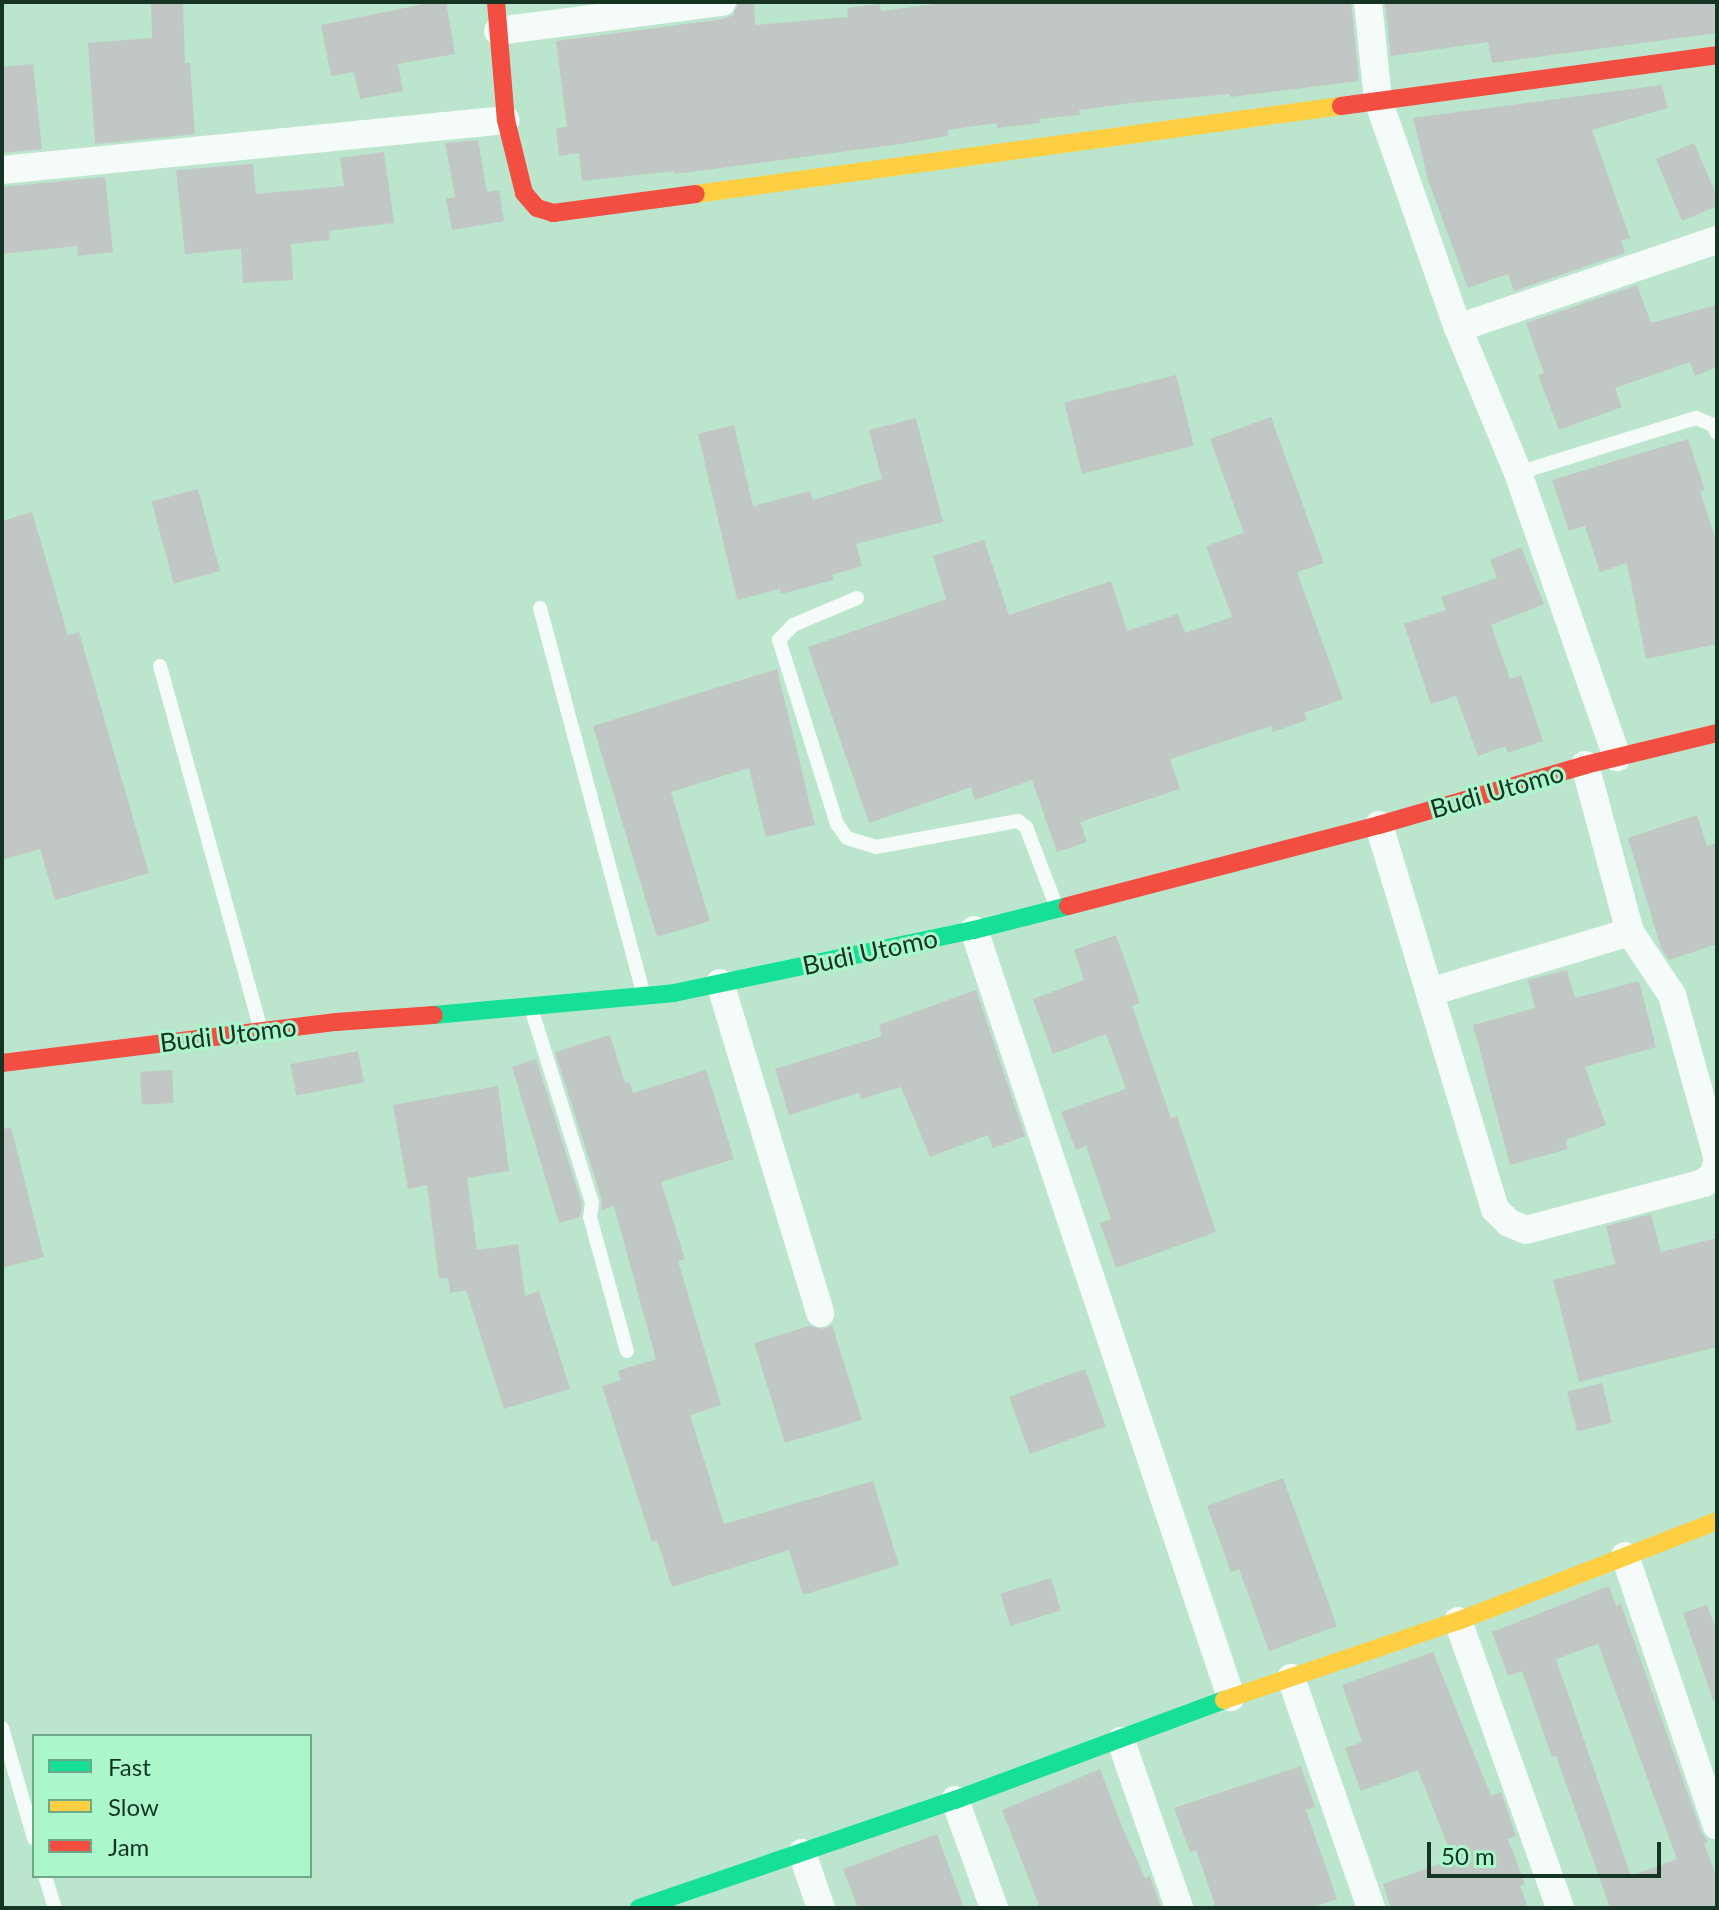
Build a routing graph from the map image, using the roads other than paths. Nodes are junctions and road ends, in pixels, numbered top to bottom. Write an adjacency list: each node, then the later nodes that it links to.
1 (496, 2): 4 (street)
2 (722, 2): 4 (street)
3 (1368, 2): 6 (street)
4 (498, 31): 7 (street)
5 (1717, 55): 6 (street)
6 (1378, 100): 7 (street); 10 (street)
7 (506, 120): 8 (street)
8 (2, 170)
9 (1717, 240): 10 (street)
10 (1458, 328): 12 (street)
11 (1717, 433): 12 (lane)
12 (1518, 473): 17 (street)
13 (857, 598): 20 (lane)
14 (540, 608): 25 (lane)
15 (160, 666): 27 (lane)
16 (1717, 733): 17 (street, Budi Utomo)
17 (1617, 757): 18 (street, Budi Utomo)
18 (1585, 765): 19 (street, Budi Utomo); 22 (street)
19 (1379, 825): 20 (street, Budi Utomo); 24 (street)
20 (1058, 909): 21 (street, Budi Utomo)
21 (974, 930): 23 (street, Budi Utomo); 37 (street)
22 (1630, 932): 24 (street); 29 (street)
23 (720, 983): 25 (street, Budi Utomo); 31 (street)
24 (1430, 992): 30 (street)
25 (644, 996): 26 (street, Budi Utomo)
26 (531, 1008): 27 (street, Budi Utomo); 32 (lane)
27 (261, 1031): 28 (street, Budi Utomo)
28 (2, 1063)
29 (1717, 1156)
30 (1717, 1163)
31 (820, 1313)
32 (627, 1351)
33 (1717, 1521): 34 (street)
34 (1625, 1556): 35 (street); 41 (street)
35 (1458, 1621): 36 (street); 51 (street)
36 (1291, 1678): 37 (street); 50 (street)
37 (1231, 1697): 39 (street)
38 (2, 1728): 42 (lane)
39 (1121, 1741): 40 (street); 49 (street)
40 (955, 1800): 43 (street); 48 (street)
41 (1717, 1826)
42 (32, 1831)
43 (802, 1853): 45 (street); 47 (street)
44 (46, 1878): 46 (lane)
45 (644, 1907)
46 (55, 1908)
47 (821, 1908)
48 (994, 1908)
49 (1179, 1908)
50 (1371, 1908)
51 (1560, 1908)

